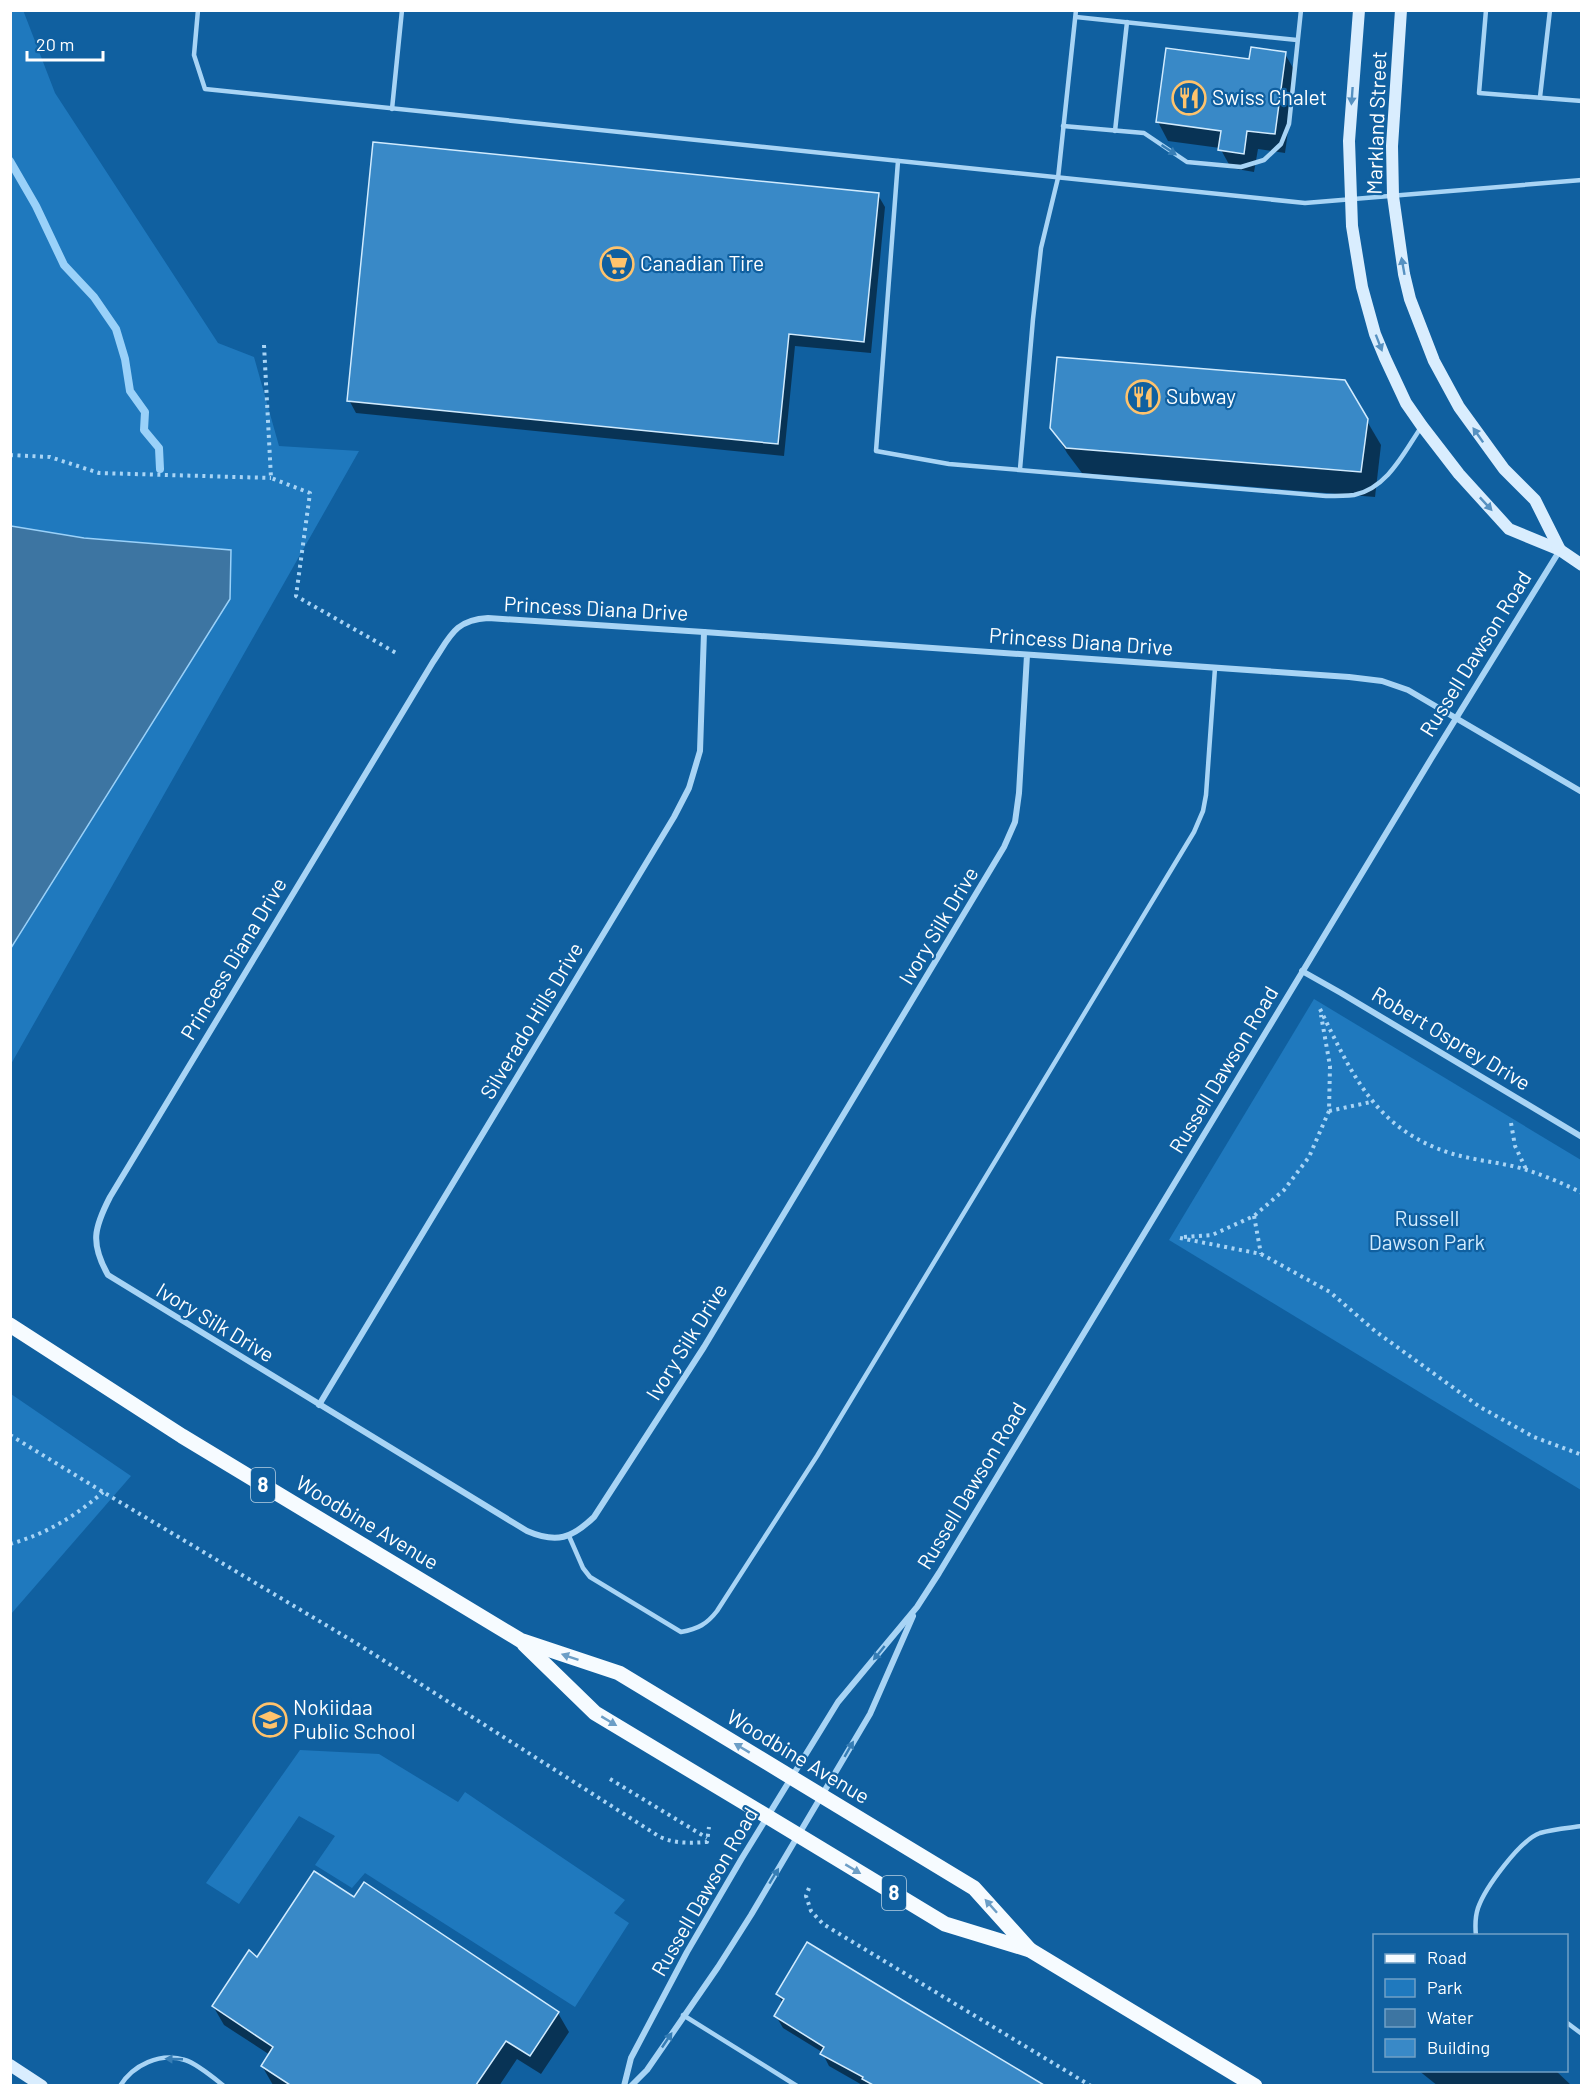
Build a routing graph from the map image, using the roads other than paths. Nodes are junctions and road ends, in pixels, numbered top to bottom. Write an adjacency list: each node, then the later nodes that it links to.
1 (198, 10): 14 (lane)
2 (402, 10): 14 (lane)
3 (1076, 10): 9 (lane)
4 (1301, 10): 11 (lane)
5 (1359, 10): 21 (street, Markland Street, one-way to 21)
6 (1401, 10): 20 (street, Markland Street)
7 (1486, 10): 12 (lane)
8 (1550, 10): 12 (lane)
9 (1076, 17): 10 (lane); 15 (lane)
10 (1127, 22): 11 (lane); 16 (lane)
11 (1297, 40): 16 (lane, one-way to 11)
12 (1540, 97): 13 (lane)
13 (1581, 101)
14 (392, 109): 17 (lane)
15 (1063, 126): 16 (lane); 18 (lane)
16 (1115, 130)
17 (898, 161): 18 (lane); 23 (lane)
18 (1058, 178): 21 (lane); 23 (lane)
19 (1581, 180): 20 (lane)
20 (1393, 196): 21 (lane); 24 (street, Markland Street, one-way to 20)
21 (1350, 198): 22 (street, Markland Street, one-way to 22)
22 (1422, 426): 23 (lane); 24 (street, Markland Street, one-way to 24)
23 (1020, 469)
24 (1560, 550): 25 (street, Markland Street); 29 (street, Russell Dawson Road)
25 (1581, 565)
26 (704, 632): 27 (street, Princess Diana Drive); 33 (street, Princess Diana Drive); 35 (street, Silverado Hills Drive)
27 (1027, 655): 28 (street, Princess Diana Drive); 36 (street, Ivory Silk Drive)
28 (1215, 668): 29 (street, Princess Diana Drive); 36 (lane)
29 (1458, 718): 30 (street, Princess Diana Drive); 31 (street, Russell Dawson Road)
30 (1581, 792)
31 (1302, 971): 32 (street, Robert Osprey Drive); 37 (street, Russell Dawson Road)
32 (1581, 1137)
33 (99, 1259): 35 (street, Ivory Silk Drive)
34 (10, 1325): 38 (main road, Woodbine Avenue / 8)
35 (318, 1405): 36 (street, Ivory Silk Drive)
36 (569, 1536)
37 (917, 1607): 39 (street, Russell Dawson Road, one-way to 39); 40 (street, Russell Dawson Road, one-way to 37)
38 (520, 1640): 39 (main road, Woodbine Avenue / 8, one-way to 38); 41 (main road, Woodbine Avenue / 8, one-way to 41)
39 (792, 1778): 40 (main road, Woodbine Avenue / 8); 41 (street, Russell Dawson Road)
40 (822, 1796): 43 (street, Russell Dawson Road); 45 (main road, Woodbine Avenue / 8, one-way to 40)
41 (768, 1817): 43 (main road, Woodbine Avenue / 8); 53 (street, Russell Dawson Road)
42 (1581, 1826): 44 (lane)
43 (798, 1835): 45 (main road, Woodbine Avenue / 8, one-way to 45); 46 (street, Russell Dawson Road, one-way to 43)
44 (1476, 1934)
45 (1030, 1950): 56 (main road, Woodbine Avenue / 8)
46 (683, 2015): 54 (street, Russell Dawson Road, one-way to 46); 55 (lane)
47 (1568, 2024): 48 (lane)
48 (1581, 2034)
49 (10, 2065): 50 (street)
50 (42, 2085)
51 (120, 2085): 52 (lane, one-way to 51)
52 (224, 2085)
53 (624, 2085)
54 (631, 2085)
55 (796, 2085)
56 (1255, 2085)

